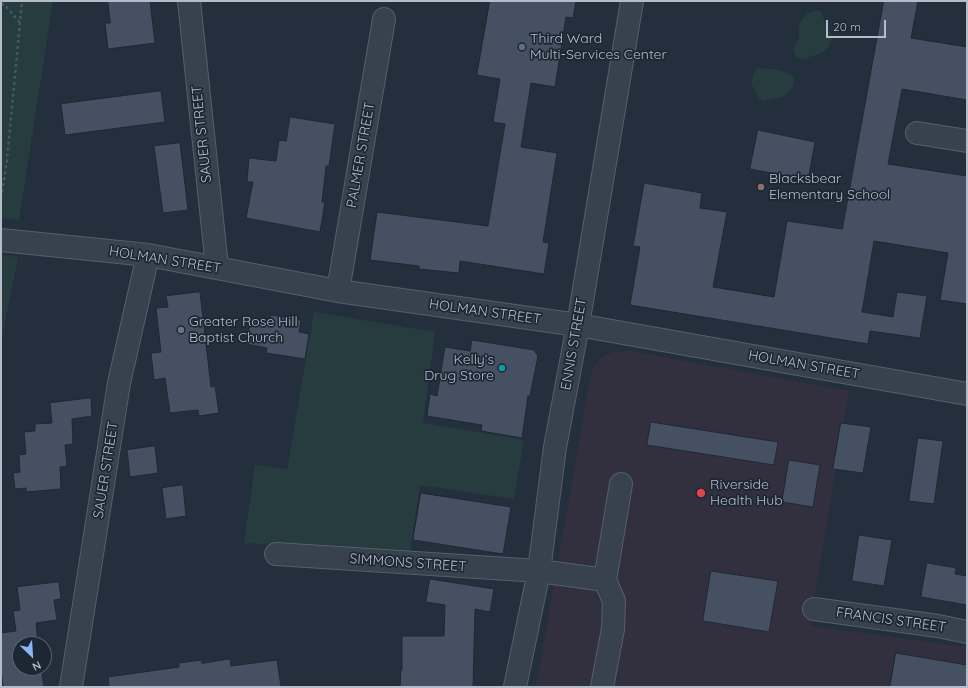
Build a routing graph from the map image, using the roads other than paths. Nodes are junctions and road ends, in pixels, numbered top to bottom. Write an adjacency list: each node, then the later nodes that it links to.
1 (189, 1): 8 (street, SAUER STREET)
2 (632, 1): 10 (street, ENNIS STREET)
3 (384, 19): 9 (street, PALMER STREET)
4 (917, 133): 5 (street)
5 (967, 141)
6 (1, 240): 7 (street, HOLMAN STREET)
7 (148, 255): 8 (street, HOLMAN STREET); 18 (street, SAUER STREET)
8 (217, 267): 9 (street, HOLMAN STREET)
9 (338, 291): 10 (street, HOLMAN STREET)
10 (578, 325): 11 (street, HOLMAN STREET); 14 (street, ENNIS STREET)
11 (967, 394)
12 (621, 484): 15 (street)
13 (276, 554): 14 (street, SIMMONS STREET)
14 (539, 571): 15 (street, SIMMONS STREET); 19 (street, ENNIS STREET)
15 (605, 580): 20 (street)
16 (814, 609): 17 (street, FRANCIS STREET)
17 (967, 632)
18 (71, 687)
19 (515, 687)
20 (602, 687)

